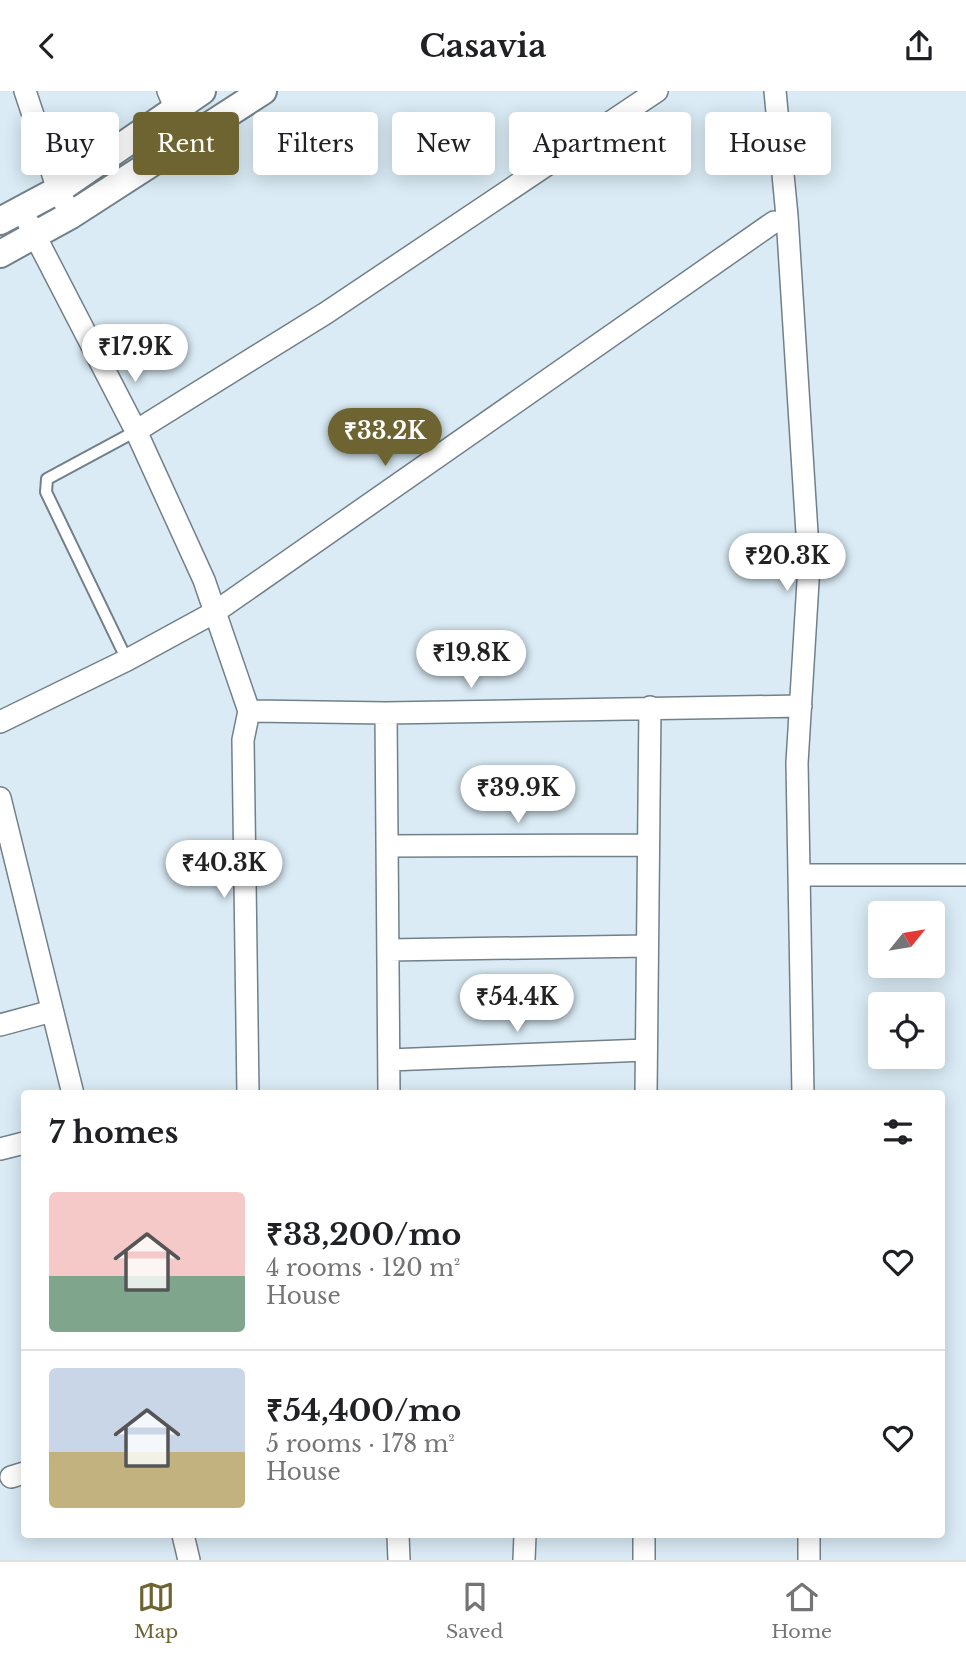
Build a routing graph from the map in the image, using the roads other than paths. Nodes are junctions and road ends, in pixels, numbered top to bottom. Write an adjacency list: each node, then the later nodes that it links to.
1 (25, 91): 9 (street)
2 (202, 91): 6 (street)
3 (264, 91): 7 (street)
4 (657, 91): 15 (street)
5 (775, 91): 18 (street)
6 (171, 100): 9 (street)
7 (231, 112)
8 (133, 175): 10 (street)
9 (58, 190): 10 (street); 11 (street)
10 (71, 215): 13 (street)
11 (11, 216): 13 (street)
12 (774, 222): 16 (street)
13 (36, 237): 14 (street); 15 (street)
14 (0, 254)
15 (136, 431): 16 (street); 17 (lane)
16 (215, 613): 17 (street); 20 (street)
17 (127, 660): 22 (street)
18 (801, 706): 19 (street); 26 (street)
19 (650, 707): 21 (street); 24 (street)
20 (249, 711): 21 (street); 35 (street)
21 (386, 713): 25 (street)
22 (0, 722)
23 (0, 798): 30 (street)
24 (648, 845): 25 (street); 28 (street)
25 (387, 846): 29 (street)
26 (800, 875): 27 (street); 38 (street)
27 (966, 876)
28 (647, 946): 29 (street); 32 (street)
29 (388, 950): 33 (street)
30 (52, 1011): 31 (street); 34 (street)
31 (0, 1024)
32 (646, 1051): 33 (street); 37 (street)
33 (389, 1060): 36 (street)
34 (72, 1090)
35 (247, 1090)
36 (389, 1090)
37 (646, 1090)
38 (803, 1090)
39 (21, 1144): 40 (street)
40 (0, 1149)
41 (184, 1538): 46 (street)
42 (398, 1538): 47 (street)
43 (524, 1538): 48 (street)
44 (644, 1538): 49 (street)
45 (809, 1538): 50 (street)
46 (189, 1560)
47 (399, 1560)
48 (524, 1560)
49 (644, 1560)
50 (809, 1560)

